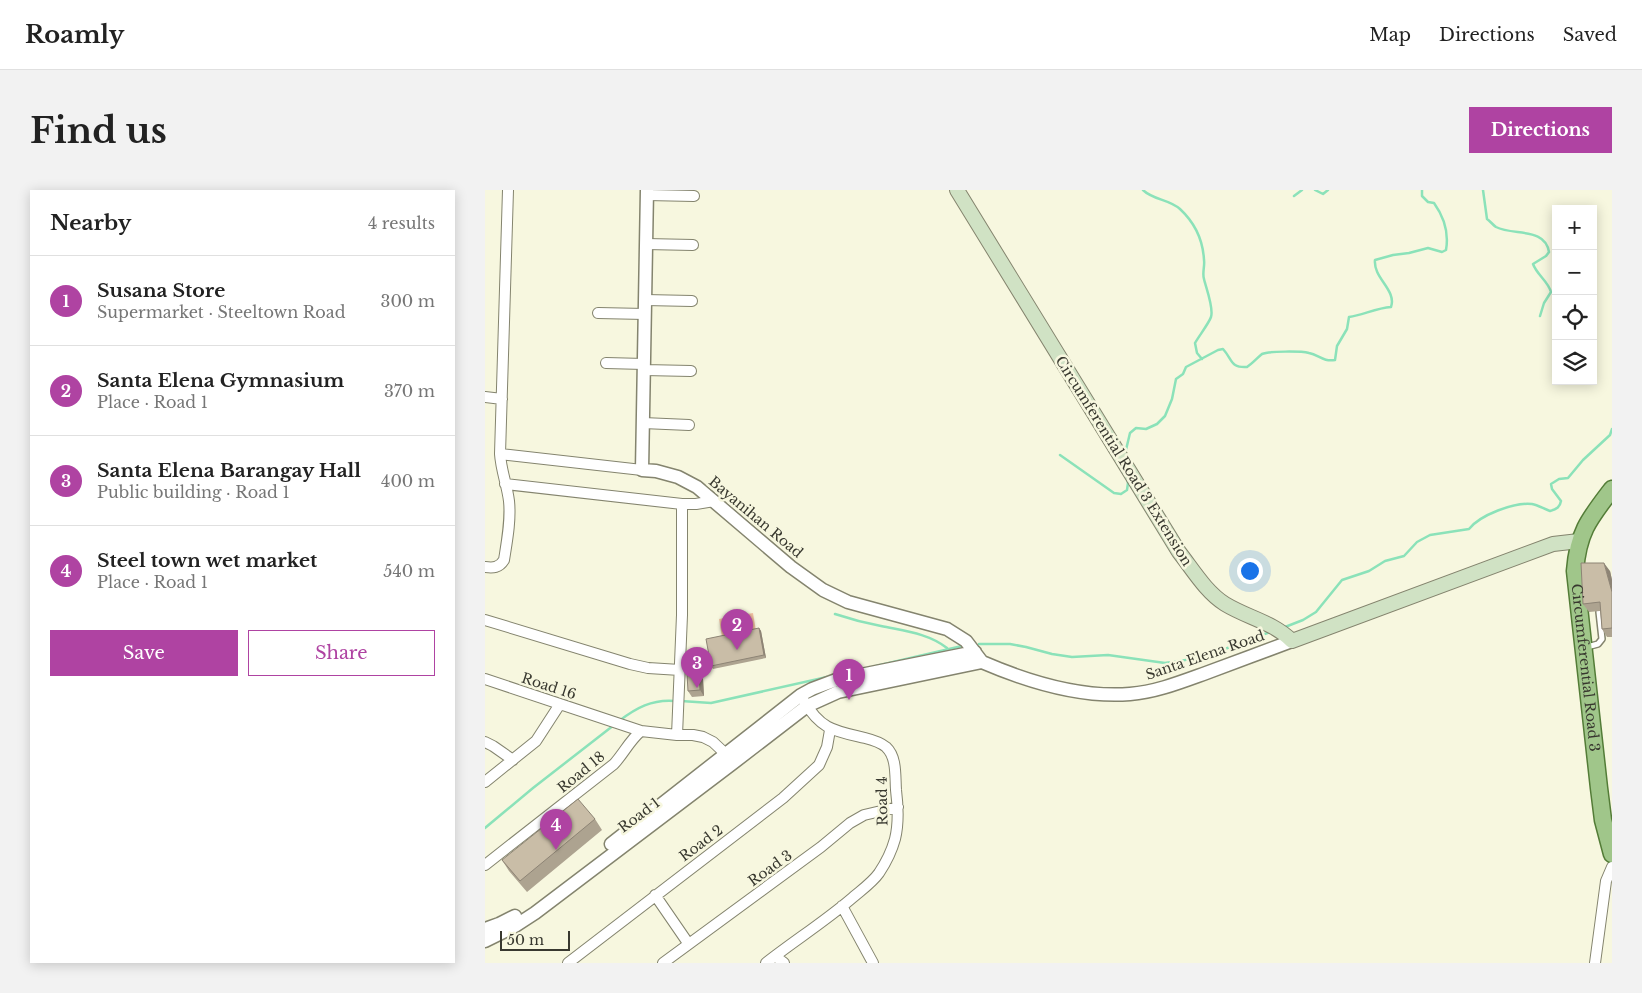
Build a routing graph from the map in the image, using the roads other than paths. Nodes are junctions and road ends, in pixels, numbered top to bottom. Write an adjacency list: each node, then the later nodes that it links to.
1 (508, 190): 15 (street)
2 (957, 190): 28 (main road, Circumferential Road 3 Extension)
3 (647, 193): 4 (street); 5 (street)
4 (694, 196)
5 (646, 244): 6 (street); 7 (street)
6 (693, 245)
7 (645, 300): 8 (street); 10 (street)
8 (692, 301)
9 (598, 313): 10 (street)
10 (645, 314): 12 (street)
11 (606, 363): 12 (street)
12 (644, 367): 13 (street); 16 (street)
13 (691, 371)
14 (485, 397): 15 (street)
15 (502, 400): 18 (street)
16 (643, 424): 17 (street); 19 (street)
17 (689, 424)
18 (500, 454): 19 (street, Bayanihan Road); 20 (street)
19 (642, 470): 22 (street, Bayanihan Road)
20 (505, 484): 23 (street); 25 (street)
21 (1612, 490): 24 (main road, Circumferential Road 3)
22 (714, 501): 23 (street); 30 (street, Bayanihan Road)
23 (682, 504): 31 (street)
24 (1579, 541): 28 (main road); 29 (main road, Circumferential Road 3)
25 (485, 567)
26 (1599, 612): 29 (lane)
27 (485, 620): 31 (street)
28 (1292, 641): 30 (street, Santa Elena Road)
29 (1584, 648): 43 (main road, Circumferential Road 3)
30 (979, 657): 33 (street, Road 1)
31 (680, 670): 37 (street)
32 (485, 679): 34 (street, Road 16)
33 (804, 700): 35 (street, Road 4); 39 (street, Road 1)
34 (559, 704): 36 (street, Road 16); 40 (street)
35 (831, 730): 42 (street, Road 4); 48 (street, Road 2)
36 (641, 731): 37 (street, Road 16); 44 (street, Road 18)
37 (677, 735): 39 (street, Road 16)
38 (485, 742): 40 (street)
39 (730, 759): 46 (street, Road 1)
40 (513, 760): 41 (street)
41 (485, 782)
42 (898, 807): 50 (street, Road 4); 53 (street, Road 3)
43 (1612, 854)
44 (485, 865)
45 (1612, 867): 47 (street)
46 (565, 884): 51 (street, Road 1); 52 (street, Road 1)
47 (1605, 891): 49 (street); 60 (street)
48 (655, 895): 53 (street); 55 (street, Road 2)
49 (1612, 899)
50 (842, 906): 54 (street, Road 4); 59 (street)
51 (485, 929)
52 (485, 941)
53 (688, 943): 56 (street, Road 3)
54 (775, 956): 57 (street, Road 4); 58 (street)
55 (567, 963)
56 (663, 963)
57 (766, 963)
58 (784, 963)
59 (873, 963)
60 (1595, 963)

